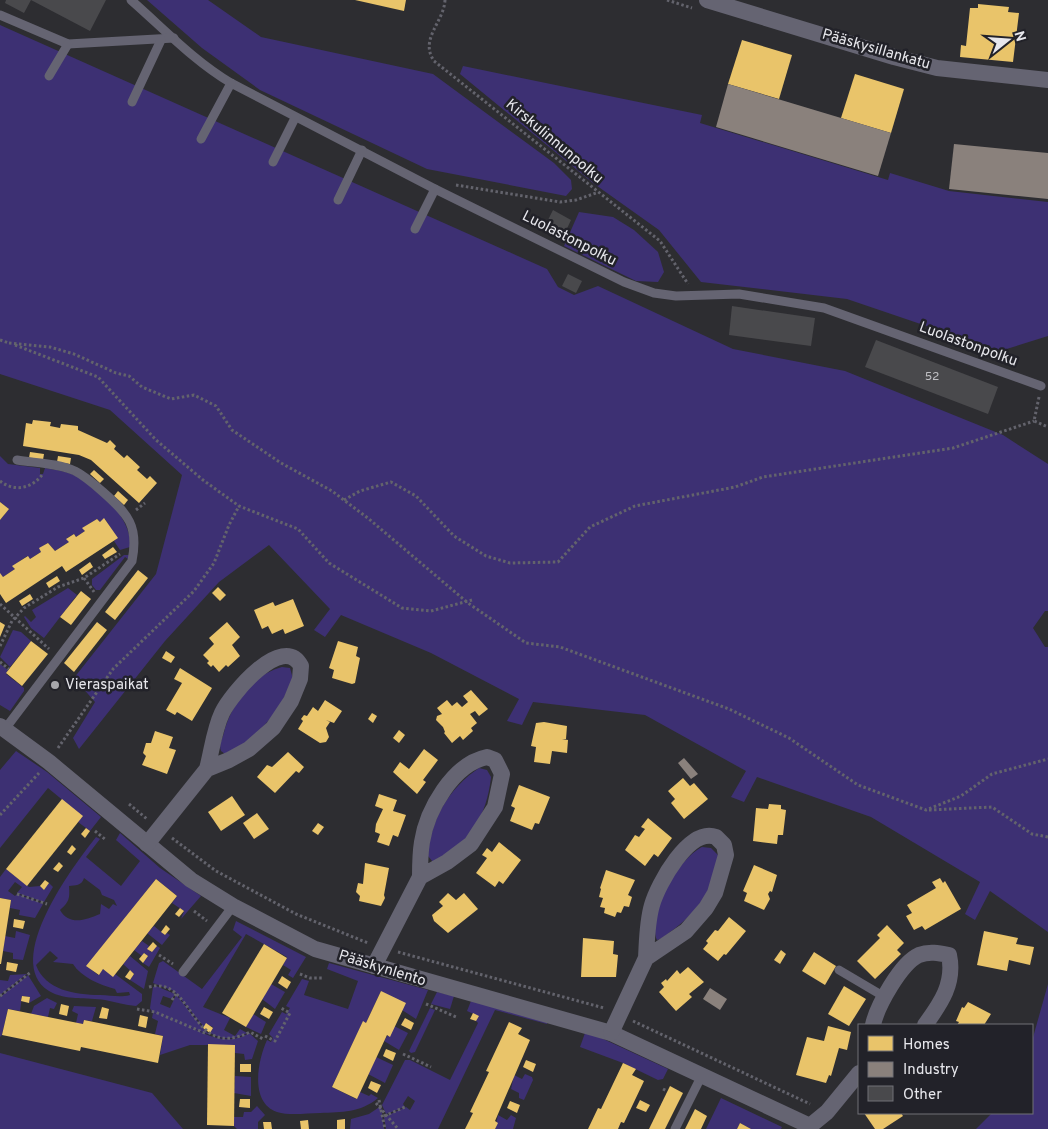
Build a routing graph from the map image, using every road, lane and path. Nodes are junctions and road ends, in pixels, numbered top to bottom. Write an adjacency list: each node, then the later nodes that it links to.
1 (132, 0): 5 (lane, Luolastonpolku)
2 (445, 0): 17 (path, Kirskulinnunpolku)
3 (707, 0): 9 (street, Pääskysillankatu)
4 (0, 16): 7 (lane)
5 (174, 38): 6 (lane); 10 (lane, Luolastonpolku)
6 (161, 40): 7 (lane); 11 (lane)
7 (68, 44): 8 (lane)
8 (50, 76)
9 (1048, 80)
10 (231, 83): 12 (lane, Luolastonpolku); 13 (lane)
11 (132, 102)
12 (295, 118): 14 (lane, Luolastonpolku); 15 (lane)
13 (201, 139)
14 (362, 150): 16 (lane, Luolastonpolku); 18 (lane)
15 (273, 162)
16 (435, 189): 17 (path); 19 (lane); 20 (lane, Luolastonpolku)
17 (597, 193): 20 (path, Kirskulinnunpolku)
18 (338, 200)
19 (415, 229)
20 (695, 295): 23 (lane, Luolastonpolku)
21 (0, 340): 22 (path)
22 (9, 343): 29 (path); 30 (path)
23 (1041, 386): 24 (path)
24 (1034, 421): 25 (path); 29 (path)
25 (1048, 427)
26 (17, 460): 31 (lane)
27 (42, 474): 28 (path)
28 (0, 481)
29 (344, 500): 33 (path)
30 (239, 506): 33 (path); 41 (path)
31 (134, 552): 35 (path); 37 (lane)
32 (472, 600): 33 (path)
33 (468, 603): 46 (path)
34 (0, 604): 35 (path)
35 (15, 618): 36 (path); 37 (path)
36 (0, 646)
37 (59, 658): 40 (lane)
38 (0, 662): 39 (path)
39 (9, 669)
40 (2, 728): 41 (street, Pääskynlento)
41 (53, 755): 42 (path); 47 (path); 52 (street, Pääskynlento)
42 (65, 755)
43 (1048, 759): 46 (path)
44 (207, 769): 44 (street); 48 (street)
45 (128, 803): 48 (path)
46 (926, 810): 50 (path)
47 (0, 814)
48 (159, 828): 52 (street); 57 (path)
49 (95, 832): 51 (path)
50 (1048, 837)
51 (106, 840)
52 (147, 844): 56 (street, Pääskynlento)
53 (420, 877): 53 (street); 57 (street)
54 (17, 894): 55 (path)
55 (47, 904)
56 (233, 906): 59 (street, Pääskynlento); 62 (lane)
57 (382, 948): 59 (street); 73 (path)
58 (646, 958): 58 (street); 73 (street)
59 (374, 966): 77 (street, Pääskynlento)
60 (838, 970): 68 (lane)
61 (31, 972): 67 (path)
62 (184, 972)
63 (300, 974): 64 (path)
64 (323, 978)
65 (149, 987): 66 (path)
66 (176, 994): 69 (path); 78 (path)
67 (0, 996)
68 (883, 996): 75 (street); 76 (street)
69 (172, 1000)
70 (426, 1004): 74 (path)
71 (281, 1008): 78 (path)
72 (137, 1009): 78 (path)
73 (620, 1015): 77 (street); 87 (path)
74 (456, 1017)
75 (873, 1024)
76 (926, 1024)
77 (611, 1033): 82 (street, Pääskynlento)
78 (212, 1035)
79 (403, 1054): 80 (path)
80 (431, 1067)
81 (858, 1074): 87 (street)
82 (702, 1075): 87 (street, Pääskynlento); 91 (lane)
83 (663, 1089): 84 (path)
84 (668, 1091)
85 (378, 1102): 88 (path)
86 (406, 1107): 88 (path)
87 (827, 1112)
88 (384, 1116): 89 (path); 90 (path)
89 (385, 1129)
90 (398, 1129)
91 (675, 1129)

